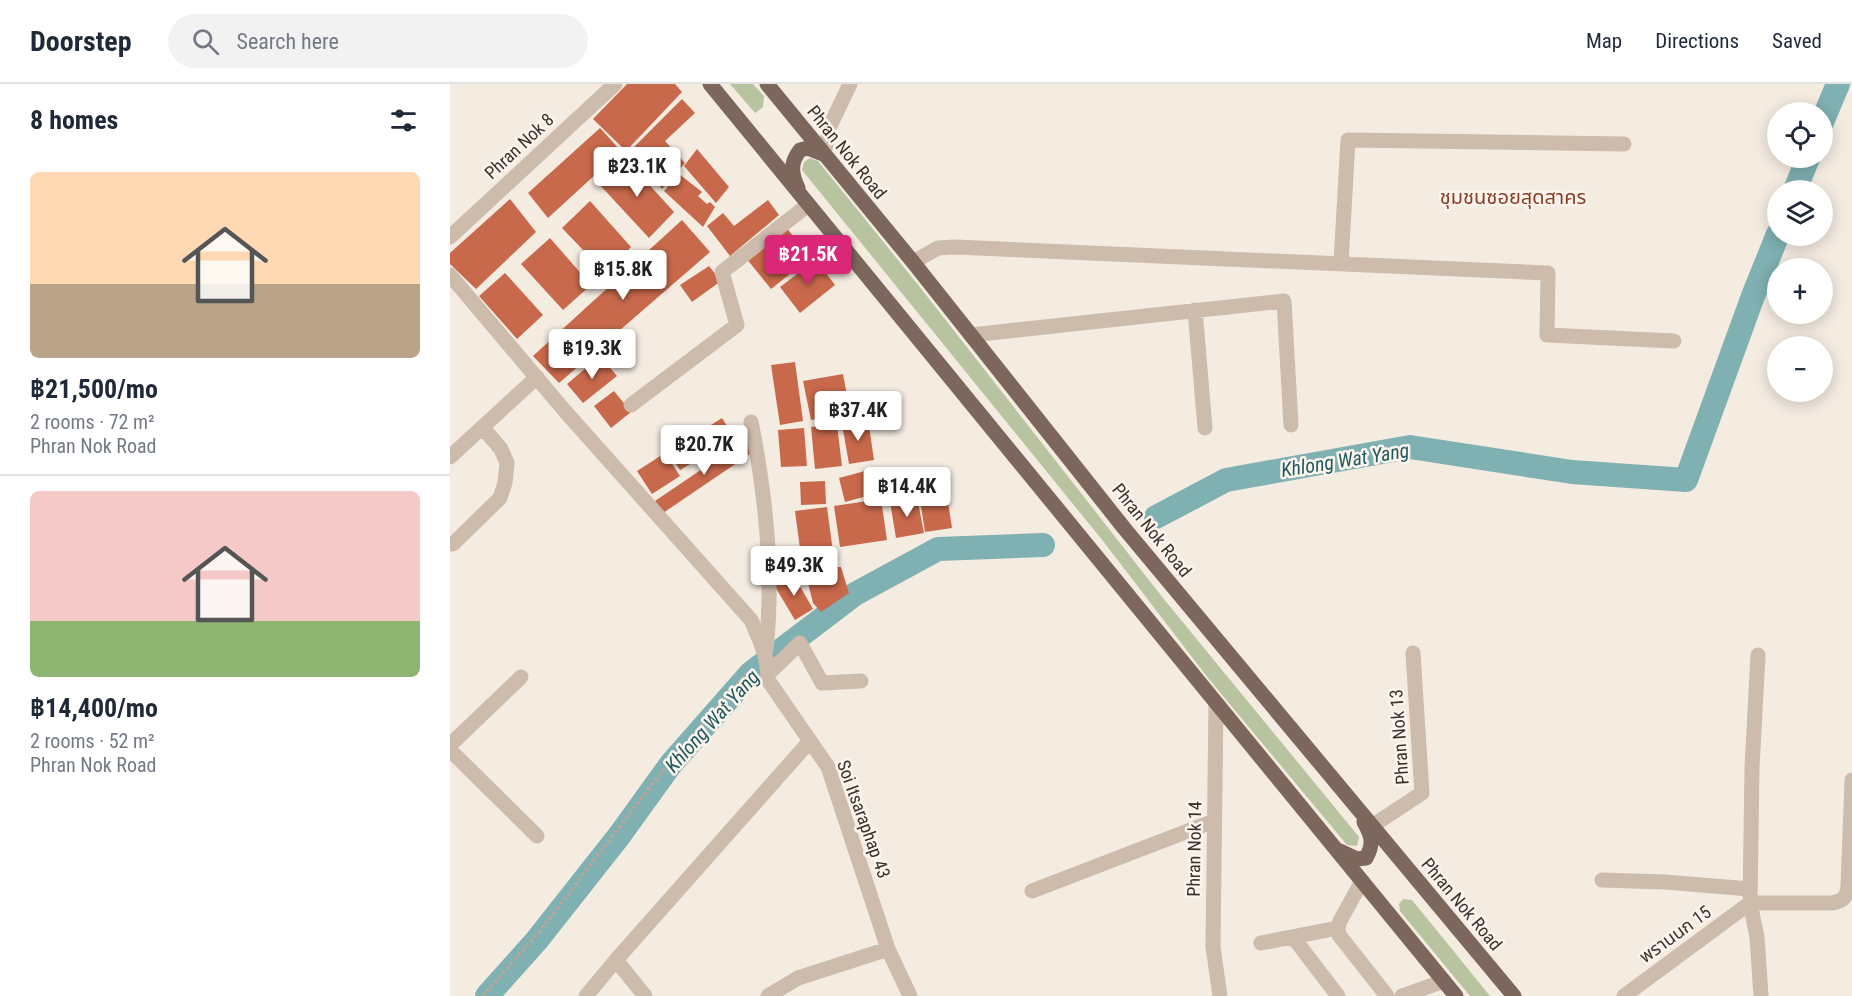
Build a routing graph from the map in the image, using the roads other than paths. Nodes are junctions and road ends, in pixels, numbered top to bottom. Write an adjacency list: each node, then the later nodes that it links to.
1 (615, 84): 8 (street, Phran Nok 8)
2 (710, 84): 7 (main road)
3 (767, 84): 6 (main road, Phran Nok Road)
4 (850, 84): 6 (street)
5 (1624, 144): 10 (street)
6 (824, 154): 7 (main road); 9 (main road, Phran Nok Road)
7 (805, 200): 16 (street); 28 (main road)
8 (450, 237)
9 (913, 262): 10 (street); 13 (main road, Phran Nok Road)
10 (1341, 263): 14 (street)
11 (450, 275): 15 (street, Soi Itsaraphap 43)
12 (1195, 310): 13 (street); 18 (street); 20 (street)
13 (971, 334): 33 (main road, Phran Nok Road)
14 (1674, 341)
15 (537, 377): 19 (street); 25 (street, Soi Itsaraphap 43)
16 (631, 405)
17 (751, 422): 25 (street)
18 (1291, 425)
19 (483, 428): 21 (street); 22 (street)
20 (1205, 428)
21 (450, 457)
22 (453, 544)
23 (1413, 653): 35 (street, Phran Nok 13)
24 (1758, 655): 41 (street)
25 (767, 665): 27 (street); 29 (street, Soi Itsaraphap 43)
26 (521, 677): 30 (street)
27 (861, 681)
28 (1216, 703): 34 (street, Phran Nok 14); 37 (main road)
29 (810, 741): 45 (street, Soi Itsaraphap 43); 46 (street)
30 (450, 745)
31 (450, 750): 36 (street)
32 (1852, 780): 41 (street)
33 (1356, 806): 35 (main road, Phran Nok Road); 37 (main road)
34 (1214, 821): 40 (street); 52 (street, Phran Nok 14)
35 (1372, 826): 57 (main road, Phran Nok Road)
36 (537, 836)
37 (1336, 849): 39 (main road)
38 (1602, 880): 41 (street)
39 (1362, 881): 42 (street); 47 (main road)
40 (1032, 891)
41 (1750, 896): 58 (street, พรานนก 15); 59 (street)
42 (1338, 928): 43 (street); 54 (street)
43 (1293, 937): 44 (street); 53 (street)
44 (1261, 943)
45 (888, 949): 50 (street); 51 (street, Soi Itsaraphap 43)
46 (616, 960): 48 (street); 49 (street)
47 (1444, 981): 55 (street); 56 (main road)
48 (586, 996)
49 (645, 996)
50 (768, 996)
51 (910, 996)
52 (1220, 996)
53 (1338, 996)
54 (1386, 996)
55 (1402, 996)
56 (1456, 996)
57 (1514, 996)
58 (1624, 996)
59 (1761, 996)

